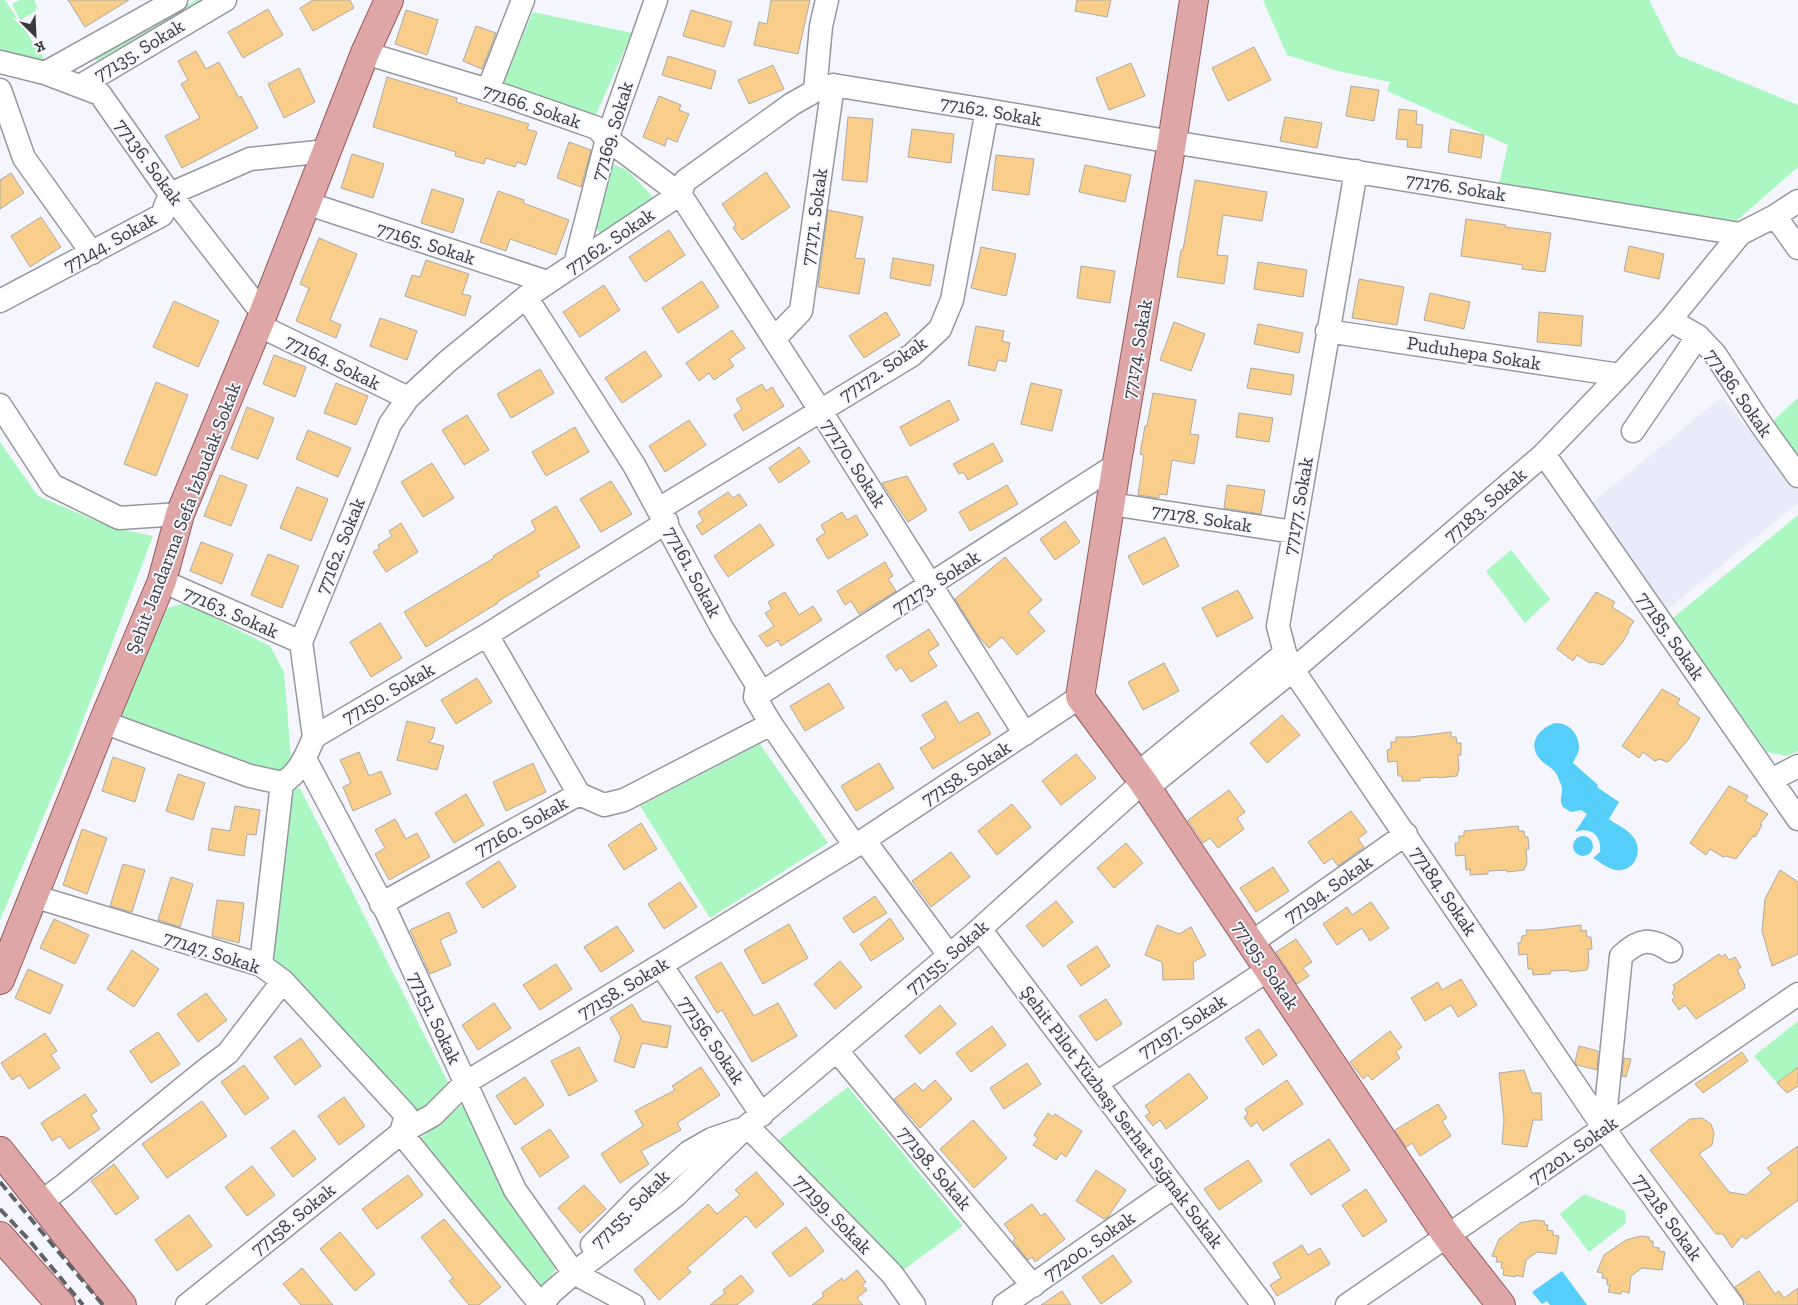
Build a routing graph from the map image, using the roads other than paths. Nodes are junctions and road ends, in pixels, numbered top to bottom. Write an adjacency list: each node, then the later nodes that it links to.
1 (176, 0): 10 (street, 77135. Sokak)
2 (225, 0): 11 (street, 77135. Sokak)
3 (389, 0): 8 (main road, Şehit Jandarma Sefa İzbudak Sokak)
4 (523, 0): 14 (street)
5 (656, 0): 16 (street, 77169. Sokak)
6 (827, 0): 12 (street, 77171. Sokak)
7 (1194, 0): 17 (main road, 77174. Sokak)
8 (365, 53): 14 (street, 77166. Sokak); 18 (main road, Şehit Jandarma Sefa İzbudak Sokak)
9 (0, 62): 10 (street, 77136. Sokak)
10 (45, 74): 11 (street, 77136. Sokak)
11 (80, 86): 20 (street, 77136. Sokak)
12 (824, 88): 15 (street, 77162. Sokak); 21 (street, 77162. Sokak); 36 (street, 77171. Sokak)
13 (0, 90): 27 (street)
14 (488, 90): 16 (street, 77166. Sokak)
15 (987, 110): 17 (street, 77162. Sokak); 40 (street, 77172. Sokak)
16 (607, 139): 21 (street, 77166. Sokak); 28 (street, 77169. Sokak)
17 (1172, 142): 19 (street, 77176. Sokak); 43 (main road, 77174. Sokak)
18 (327, 151): 20 (street, 77144. Sokak); 23 (main road, Şehit Jandarma Sefa İzbudak Sokak)
19 (1356, 171): 25 (street, 77176. Sokak); 34 (street, 77177. Sokak)
20 (170, 194): 27 (street, 77144. Sokak); 32 (street, 77136. Sokak)
21 (680, 194): 28 (street, 77162. Sokak); 36 (street, 77170. Sokak)
22 (1798, 201): 24 (street, 77183. Sokak)
23 (306, 203): 29 (street, 77165. Sokak); 32 (main road, Şehit Jandarma Sefa İzbudak Sokak)
24 (1775, 216): 25 (street, 77183. Sokak); 26 (street)
25 (1740, 234): 33 (street, 77183. Sokak)
26 (1798, 248)
27 (92, 253): 31 (street, 77144. Sokak)
28 (575, 264): 29 (street, 77162. Sokak)
29 (547, 282): 30 (street, 77162. Sokak)
30 (526, 297): 38 (street, 77162. Sokak); 47 (street, 77161. Sokak)
31 (0, 301)
32 (260, 319): 38 (street, 77164. Sokak); 46 (main road, Şehit Jandarma Sefa İzbudak Sokak)
33 (1670, 320): 35 (street, 77186. Sokak); 37 (street, 77183. Sokak)
34 (1327, 331): 37 (street, Puduhepa Sokak); 48 (street, 77177. Sokak)
35 (1698, 336): 41 (street); 44 (street, 77186. Sokak)
36 (774, 339): 40 (street, 77170. Sokak)
37 (1620, 375): 42 (street, 77183. Sokak)
38 (408, 398): 52 (street, 77162. Sokak)
39 (0, 405): 46 (street)
40 (820, 410): 47 (street, 77172. Sokak); 50 (street, 77170. Sokak)
41 (1633, 431)
42 (1544, 454): 53 (street, 77183. Sokak); 62 (street, 77185. Sokak)
43 (1116, 465): 45 (main road, 77174. Sokak); 50 (street, 77173. Sokak)
44 (1798, 476)
45 (1111, 504): 48 (street, 77178. Sokak); 55 (main road, 77174. Sokak)
46 (180, 514): 49 (main road, Şehit Jandarma Sefa İzbudak Sokak)
47 (663, 516): 51 (street, 77150. Sokak); 54 (street, 77161. Sokak)
48 (1294, 532): 53 (street, 77177. Sokak)
49 (162, 581): 52 (street, 77163. Sokak); 56 (main road, Şehit Jandarma Sefa İzbudak Sokak)
50 (932, 585): 54 (street, 77173. Sokak); 58 (street, 77170. Sokak)
51 (487, 636): 59 (street, 77150. Sokak); 65 (street, 77160. Sokak)
52 (301, 642): 59 (street)
53 (1289, 662): 63 (street, 77183. Sokak); 67 (street, 77184. Sokak)
54 (755, 697): 57 (street, 77161. Sokak)
55 (1080, 697): 58 (street, 77158. Sokak); 63 (main road, 77195. Sokak)
56 (103, 722): 64 (street); 69 (main road, Şehit Jandarma Sefa İzbudak Sokak)
57 (771, 724): 65 (street); 68 (street, 77161. Sokak)
58 (1025, 734): 68 (street, 77158. Sokak)
59 (314, 737): 60 (street)
60 (305, 759): 64 (street); 70 (street, 77151. Sokak)
61 (1798, 766): 62 (street)
62 (1771, 780): 66 (street, 77185. Sokak)
63 (1143, 781): 71 (street, 77155. Sokak); 72 (main road, 77195. Sokak)
64 (282, 784): 75 (street)
65 (579, 794): 70 (street, 77160. Sokak)
66 (1798, 818)
67 (1406, 834): 72 (street, 77194. Sokak); 85 (street, 77184. Sokak)
68 (859, 843): 74 (street, 77161. Sokak); 76 (street, 77158. Sokak)
69 (33, 896): 75 (street, 77147. Sokak); 78 (main road, Şehit Jandarma Sefa İzbudak Sokak)
70 (381, 904): 82 (street, 77151. Sokak)
71 (980, 929): 74 (street, 77155. Sokak); 83 (street, Şehit Pilot Yüzbaşı Serhat Sığnak Sokak)
72 (1251, 943): 77 (main road, 77195. Sokak)
73 (1671, 951): 85 (street)
74 (949, 955): 81 (street, 77155. Sokak)
75 (261, 965): 79 (street, 77147. Sokak)
76 (662, 965): 82 (street, 77158. Sokak); 84 (street, 77156. Sokak)
77 (1268, 970): 83 (street, 77197. Sokak); 91 (main road, 77195. Sokak)
78 (0, 980)
79 (284, 981): 86 (street, 77147. Sokak); 89 (street)
80 (1798, 994): 85 (street, 77201. Sokak)
81 (836, 1051): 84 (street, 77155. Sokak); 93 (street, 77198. Sokak)
82 (465, 1083): 86 (street, 77158. Sokak); 92 (street, 77151. Sokak)
83 (1097, 1083): 88 (street, Şehit Pilot Yüzbaşı Serhat Sığnak Sokak)
84 (754, 1121): 92 (street, 77155. Sokak); 99 (street, 77199. Sokak)
85 (1604, 1128): 91 (street, 77201. Sokak); 104 (street, 77218. Sokak)
86 (401, 1133): 94 (street); 97 (street, 77158. Sokak)
87 (0, 1152): 89 (main road)
88 (1174, 1187): 93 (street, 77200. Sokak); 101 (street, Şehit Pilot Yüzbaşı Serhat Sığnak Sokak)
89 (40, 1203): 96 (main road)
90 (0, 1236): 95 (main road)
91 (1447, 1236): 102 (street, 77201. Sokak); 103 (main road, 77195. Sokak)
92 (574, 1272): 94 (street, 77155. Sokak); 98 (street)
93 (1033, 1286): 100 (street, 77200. Sokak)
94 (547, 1303)
95 (61, 1305)
96 (122, 1305)
97 (187, 1305)
98 (633, 1305)
99 (914, 1305)
100 (1004, 1305)
101 (1263, 1305)
102 (1347, 1305)
103 (1501, 1305)
104 (1732, 1305)

